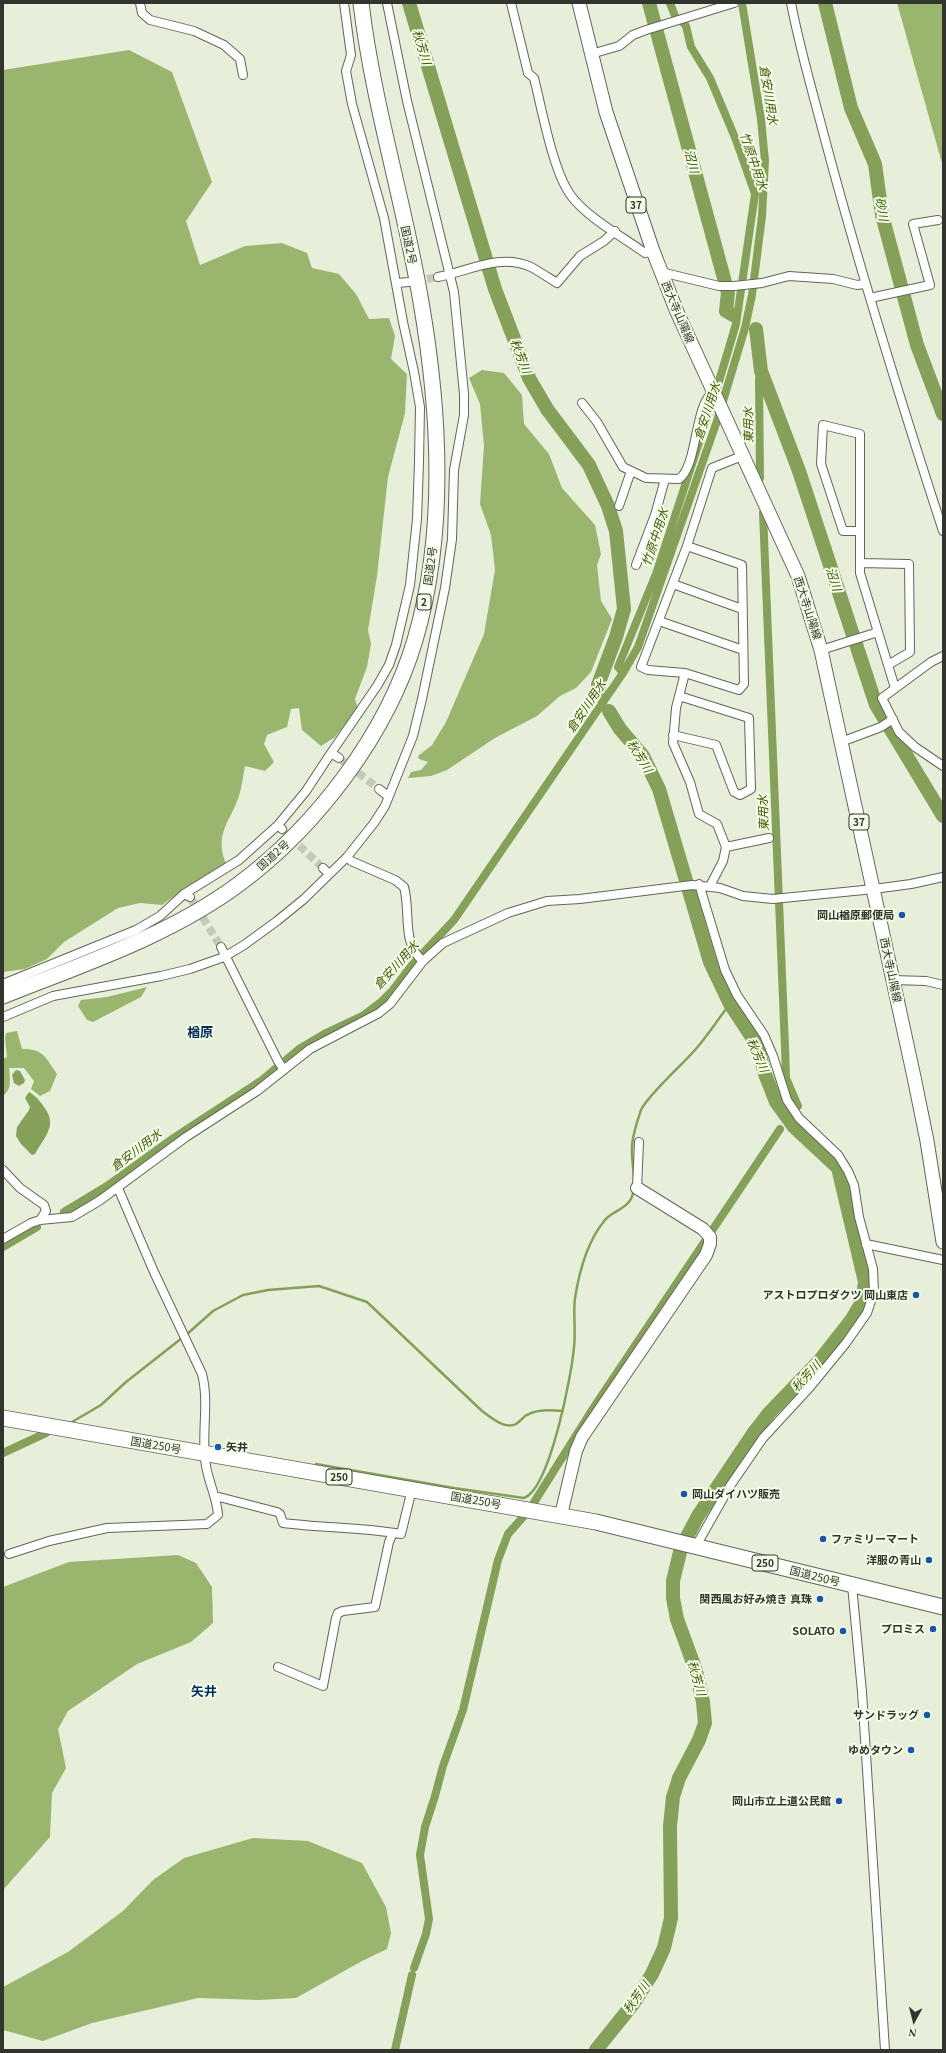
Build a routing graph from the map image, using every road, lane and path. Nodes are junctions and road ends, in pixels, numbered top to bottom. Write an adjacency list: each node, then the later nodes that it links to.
1 (140, 3): 10 (street)
2 (344, 3): 18 (street)
3 (361, 3): 66 (highway, 国道2号 / 2)
4 (387, 3): 15 (street)
5 (511, 3): 12 (street)
6 (579, 3): 9 (main road, 西大寺山陽線 / 37)
7 (734, 3): 9 (street)
8 (791, 3): 19 (street)
9 (592, 54): 13 (main road, 西大寺山陽線 / 37)
10 (243, 75)
11 (938, 220): 20 (street)
12 (615, 231): 13 (street); 15 (street)
13 (653, 251): 14 (main road, 西大寺山陽線 / 37)
14 (661, 272): 19 (street); 21 (main road, 西大寺山陽線 / 37)
15 (450, 275): 16 (street); 50 (street)
16 (438, 277)
17 (409, 282): 18 (street)
18 (397, 283): 46 (street)
19 (865, 284): 20 (street)
20 (870, 298): 28 (street)
21 (714, 395): 23 (main road, 西大寺山陽線 / 37); 25 (street)
22 (582, 403): 24 (street)
23 (742, 456): 29 (street); 37 (main road, 西大寺山陽線 / 37)
24 (631, 471): 25 (street); 26 (street)
25 (665, 479): 31 (street)
26 (619, 506)
27 (860, 531): 27 (street); 30 (street)
28 (943, 531)
29 (687, 546): 32 (street); 33 (street)
30 (860, 563): 35 (street); 39 (street)
31 (636, 565)
32 (673, 584): 33 (street); 34 (street)
33 (742, 609): 36 (street)
34 (659, 621): 36 (street); 40 (street)
35 (878, 632): 37 (street); 39 (street)
36 (743, 650): 40 (street)
37 (821, 650): 45 (main road, 西大寺山陽線 / 37)
38 (943, 656): 41 (street)
39 (888, 664): 41 (street)
40 (685, 673): 42 (street)
41 (895, 688): 43 (street)
42 (679, 696): 44 (street); 44 (street)
43 (893, 720): 45 (street); 48 (street)
44 (673, 735): 52 (street)
45 (841, 742): 59 (main road, 西大寺山陽線 / 37)
46 (332, 753): 47 (street); 64 (street)
47 (339, 758)
48 (943, 766)
49 (379, 788): 50 (street)
50 (388, 796): 53 (street)
51 (769, 838): 52 (street)
52 (726, 847): 58 (street)
53 (347, 857): 55 (street); 62 (street)
54 (323, 868): 55 (street)
55 (329, 874): 61 (street)
56 (943, 877): 59 (street)
57 (695, 885): 58 (street); 62 (street); 76 (street)
58 (710, 886): 59 (street)
59 (874, 889): 63 (main road, 西大寺山陽線 / 37)
60 (221, 947): 61 (street)
61 (224, 956): 67 (street); 68 (street)
62 (420, 959): 68 (street)
63 (893, 980): 65 (street); 75 (main road, 西大寺山陽線 / 37)
64 (3, 984)
65 (943, 985)
66 (3, 996)
67 (3, 1017)
68 (281, 1066): 71 (street)
69 (639, 1142): 72 (street)
70 (3, 1170): 73 (street)
71 (118, 1188): 73 (street); 79 (street)
72 (637, 1188): 82 (street)
73 (40, 1220): 74 (street)
74 (3, 1239)
75 (943, 1242)
76 (866, 1244): 77 (street); 84 (street)
77 (943, 1260)
78 (3, 1418): 79 (highway, 国道250号 / 250)
79 (204, 1453): 80 (highway, 国道250号 / 250); 81 (street)
80 (412, 1489): 82 (highway, 国道250号 / 250); 83 (street)
81 (215, 1498): 83 (street); 85 (street)
82 (561, 1515): 84 (highway, 国道250号 / 250)
83 (393, 1533): 90 (street)
84 (694, 1545): 86 (highway, 国道250号 / 250)
85 (9, 1554)
86 (852, 1585): 87 (highway, 国道250号 / 250); 91 (street)
87 (877, 1591): 88 (highway, 250); 89 (highway, 国道250号 / 250)
88 (943, 1599)
89 (943, 1607)
90 (278, 1667)
91 (885, 2050)

